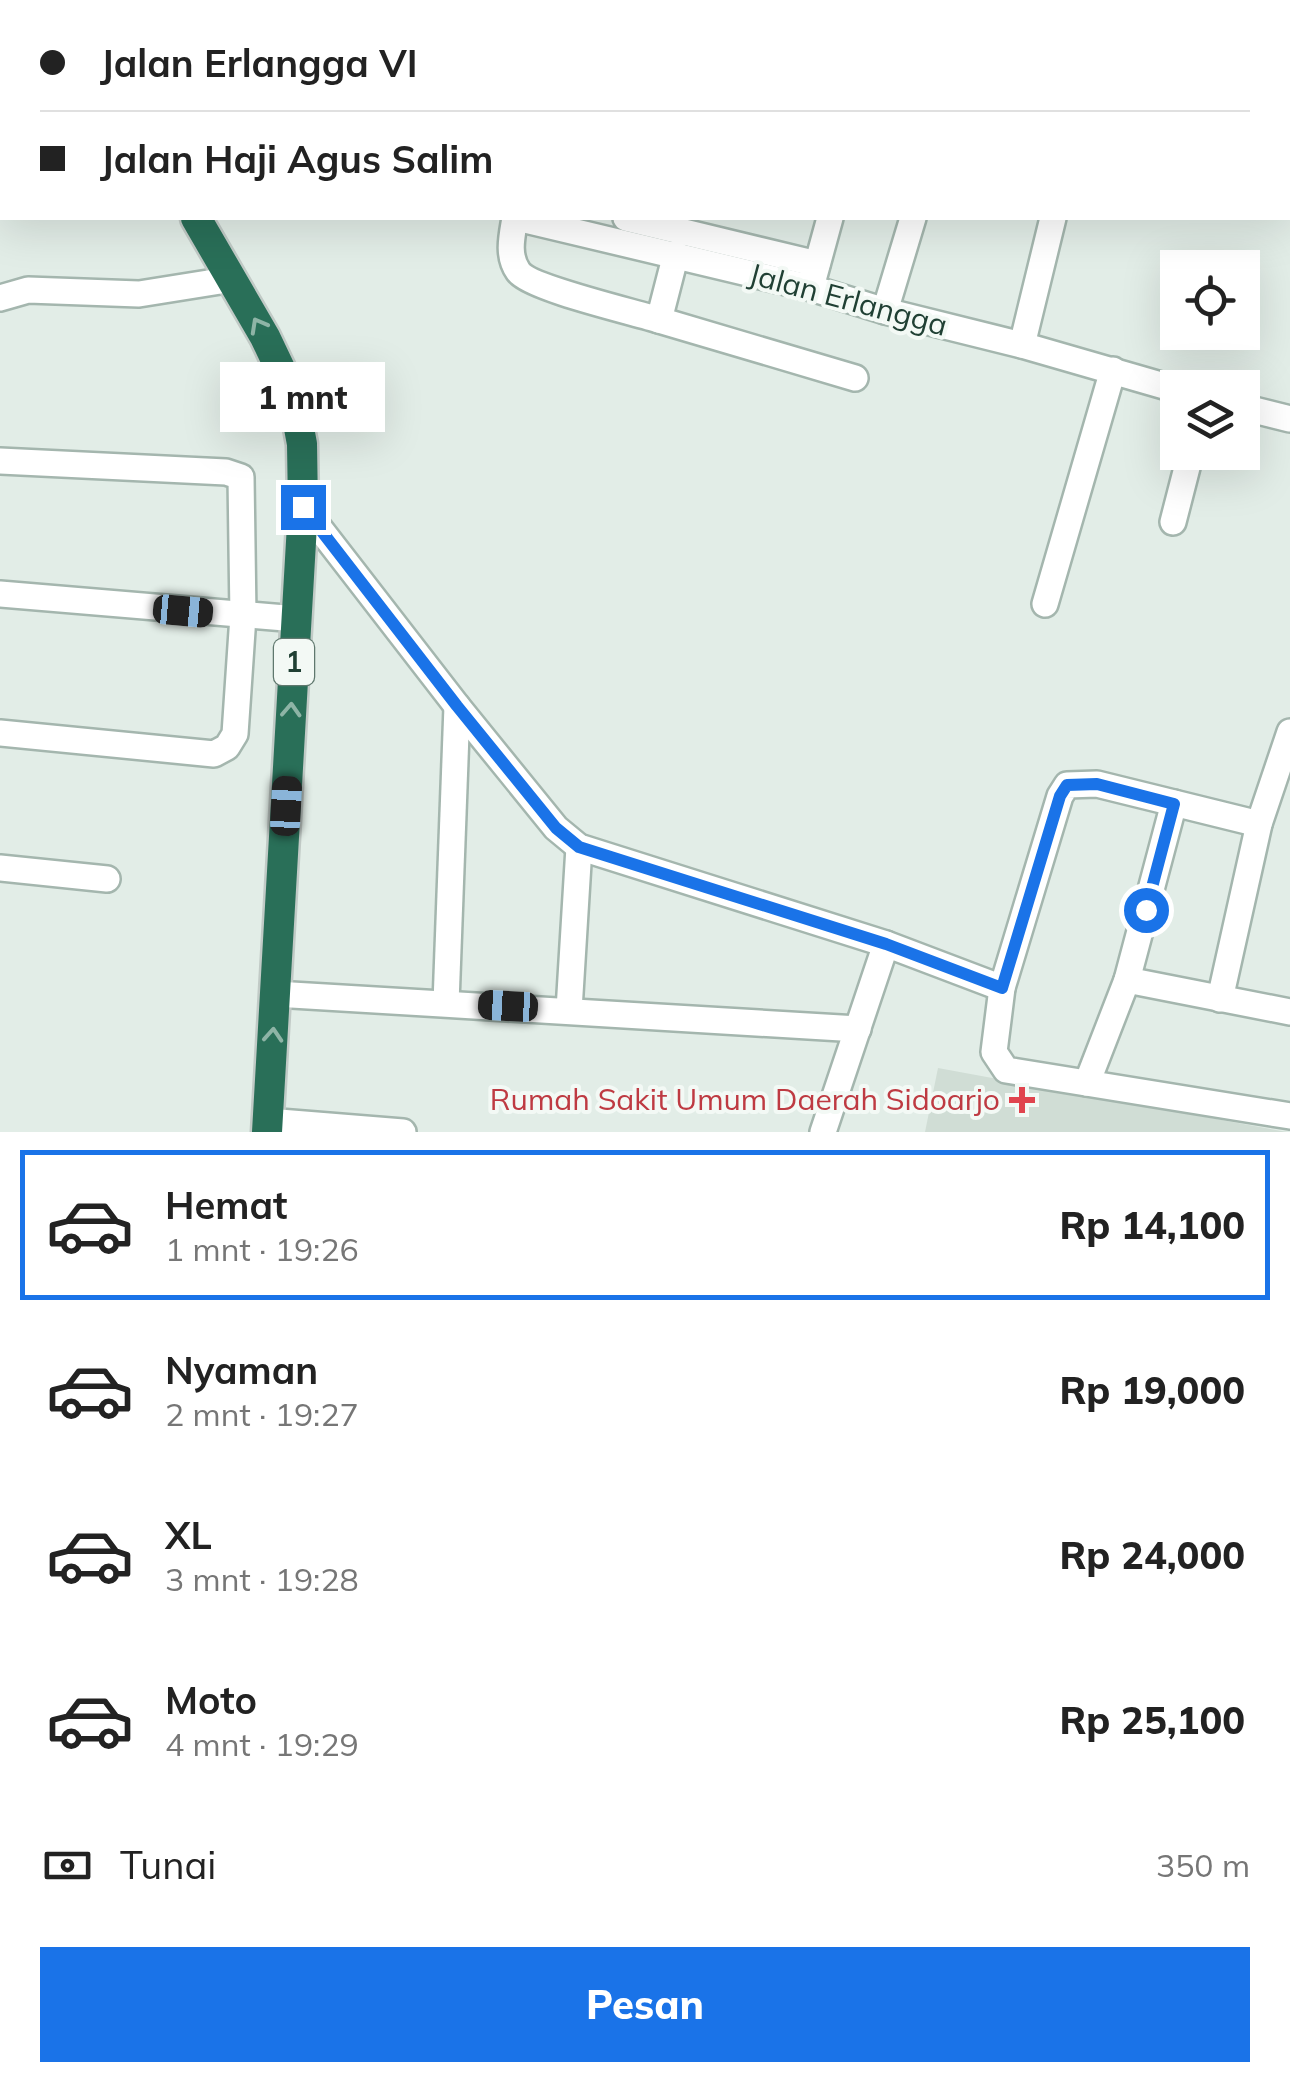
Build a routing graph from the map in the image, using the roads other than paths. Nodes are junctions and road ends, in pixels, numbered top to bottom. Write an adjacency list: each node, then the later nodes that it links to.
1 (197, 220): 10 (highway, 1)
2 (516, 220): 13 (street)
3 (525, 220): 8 (street, Jalan Erlangga)
4 (632, 220): 9 (street)
5 (829, 220): 9 (street)
6 (912, 220): 12 (street)
7 (1052, 220): 14 (street)
8 (676, 254): 9 (street, Jalan Erlangga); 13 (street)
9 (814, 276): 12 (street, Jalan Erlangga)
10 (233, 280): 11 (street); 22 (highway, 1, one-way to 10)
11 (0, 298)
12 (885, 311): 14 (street, Jalan Erlangga)
13 (660, 320): 16 (street)
14 (1022, 345): 15 (street, Jalan Erlangga)
15 (1113, 370): 17 (street, Jalan Erlangga); 25 (street)
16 (856, 378)
17 (1160, 384)
18 (1260, 412): 19 (street)
19 (1290, 419)
20 (0, 461): 26 (street)
21 (1186, 470): 23 (street)
22 (303, 507): 27 (highway, 1); 28 (street)
23 (1173, 522)
24 (0, 594): 26 (street)
25 (1046, 604)
26 (243, 616): 27 (street); 30 (street)
27 (296, 619): 39 (highway, 1, one-way to 27)
28 (457, 706): 33 (street); 41 (street)
29 (1290, 732): 32 (street)
30 (0, 733)
31 (1174, 804): 32 (street); 37 (street); 38 (street)
32 (1259, 824): 40 (street)
33 (579, 847): 36 (street); 42 (street)
34 (0, 868): 35 (street)
35 (108, 879)
36 (886, 944): 38 (street); 44 (street)
37 (1127, 980): 40 (street); 45 (street)
38 (994, 985): 45 (street)
39 (276, 994): 41 (street); 47 (highway, 1, one-way to 39)
40 (1220, 999): 43 (street)
41 (446, 1003): 42 (street)
42 (569, 1010): 44 (street)
43 (1290, 1012)
44 (858, 1029): 49 (street)
45 (1087, 1084): 46 (street)
46 (1290, 1116)
47 (267, 1127): 48 (street)
48 (403, 1132)
49 (823, 1132)

